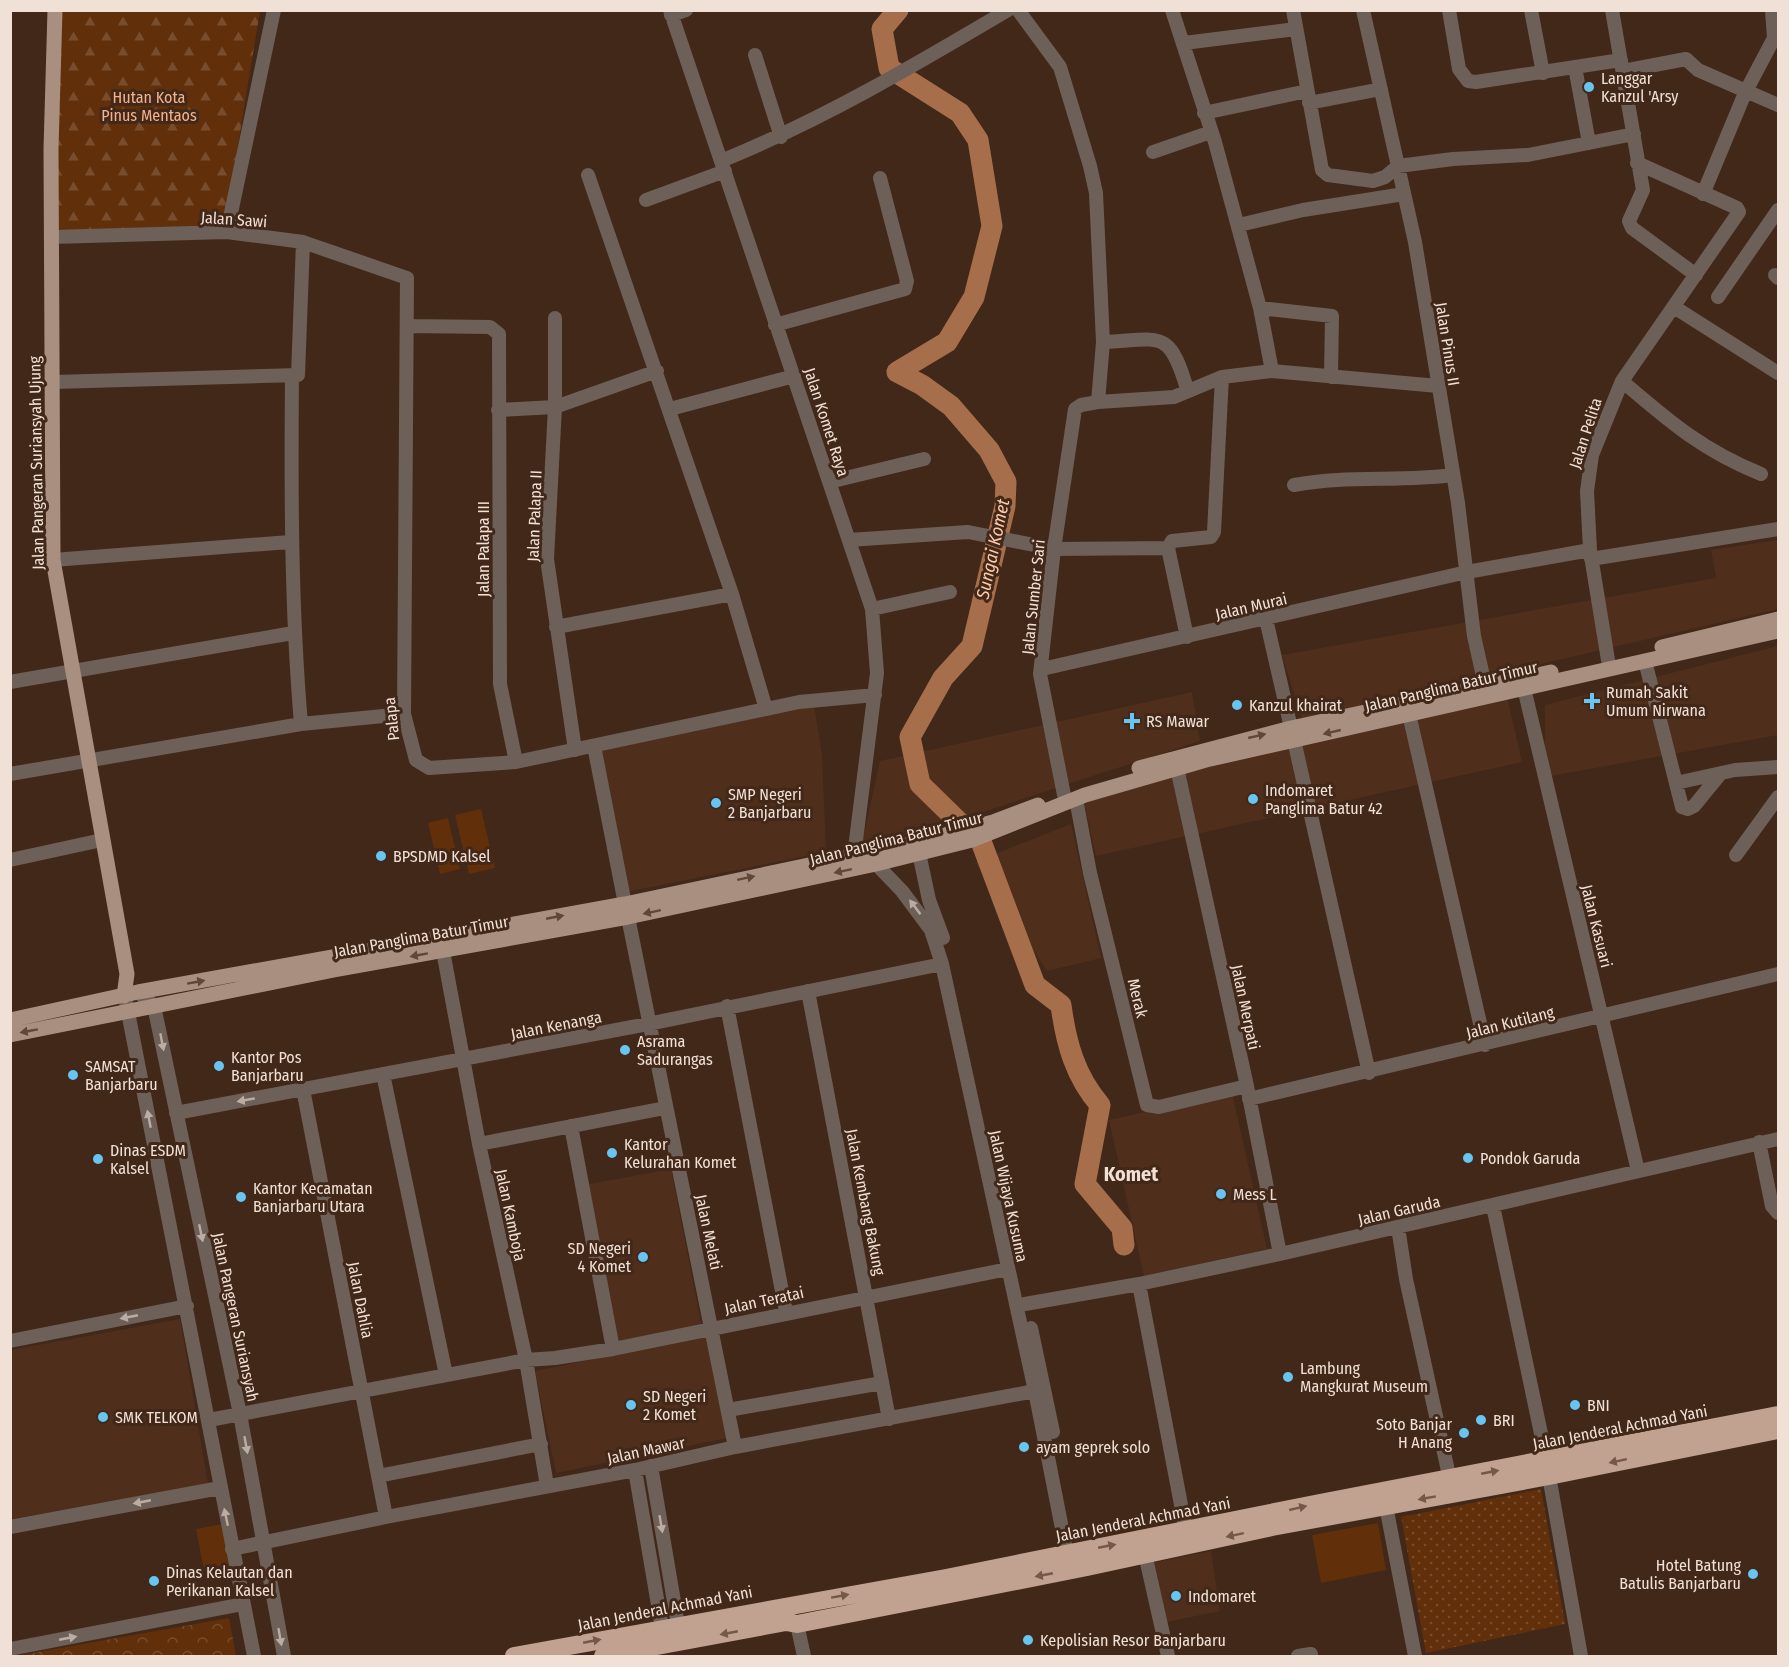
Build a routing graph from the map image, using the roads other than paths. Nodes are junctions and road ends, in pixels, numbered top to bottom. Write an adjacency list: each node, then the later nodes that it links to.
1 (55, 10): 42 (main road, Jalan Pangeran Suriansyah Ujung)
2 (274, 10): 41 (street)
3 (686, 10): 13 (street)
4 (1008, 10): 28 (street)
5 (1018, 10): 52 (street)
6 (1172, 10): 16 (street)
7 (1293, 10): 14 (street)
8 (1363, 10): 21 (street, Jalan Pinus II)
9 (1531, 10): 20 (street)
10 (1612, 10): 18 (street)
11 (1773, 10): 15 (street)
12 (1453, 11): 20 (street)
13 (671, 13): 32 (street, Jalan Komet Raya)
14 (1296, 29): 16 (street); 23 (street)
15 (1776, 39): 22 (street)
16 (1184, 44): 25 (street)
17 (755, 55): 28 (street)
18 (1622, 65): 19 (street); 22 (street); 27 (street)
19 (1575, 67): 20 (street); 29 (street)
20 (1543, 73)
21 (1381, 89): 23 (street); 33 (street, Jalan Pinus II)
22 (1745, 93): 24 (street); 37 (street)
23 (1308, 97): 25 (street); 33 (street)
24 (1779, 105)
25 (1204, 113): 26 (street)
26 (1211, 132): 30 (street); 40 (street)
27 (1634, 134): 29 (street); 31 (street)
28 (781, 137): 32 (street)
29 (1589, 143): 33 (street)
30 (1153, 152)
31 (1637, 163): 37 (street); 44 (street)
32 (723, 166): 38 (street); 50 (street, Jalan Komet Raya)
33 (1398, 166): 36 (street, Jalan Pinus II)
34 (588, 175): 53 (street)
35 (880, 178): 50 (street)
36 (1404, 194): 40 (street); 62 (street, Jalan Pinus II)
37 (1703, 194): 44 (street, Jalan Pelita)
38 (646, 200)
39 (1779, 210): 46 (street)
40 (1239, 225): 47 (street)
41 (226, 232): 42 (street, Jalan Sawi); 43 (street, Jalan Sawi)
42 (52, 237): 61 (main road, Jalan Pangeran Suriansyah Ujung)
43 (303, 242): 45 (street, Jalan Sawi); 56 (street)
44 (1696, 275): 48 (street, Jalan Pelita)
45 (407, 278): 51 (street, Palapa)
46 (1718, 297)
47 (1260, 308): 54 (street); 59 (street)
48 (1674, 308): 55 (street); 60 (street, Jalan Pelita)
49 (555, 318): 65 (street, Jalan Palapa II)
50 (775, 325): 57 (street, Jalan Komet Raya)
51 (409, 326): 67 (street, Jalan Palapa III); 99 (street, Palapa)
52 (1103, 342): 63 (street); 64 (street)
53 (657, 371): 65 (street); 66 (street)
54 (1272, 371): 58 (street); 59 (street)
55 (1779, 373)
56 (295, 375): 61 (street); 75 (street)
57 (794, 376): 66 (street); 71 (street, Jalan Komet Raya)
58 (1221, 377): 63 (street); 76 (street)
59 (1331, 377): 62 (street)
60 (1622, 381): 69 (street); 78 (street, Jalan Pelita)
61 (54, 382): 79 (main road, Jalan Pangeran Suriansyah Ujung)
62 (1438, 386): 70 (street, Jalan Pinus II)
63 (1187, 389): 64 (street)
64 (1098, 402): 77 (street, Jalan Sumber Sari)
65 (555, 407): 67 (street); 86 (street, Jalan Palapa II)
66 (670, 409): 82 (street)
67 (498, 410): 107 (street, Jalan Palapa III)
68 (924, 459): 71 (street)
69 (1761, 474)
70 (1453, 475): 72 (street); 80 (street, Jalan Pinus II)
71 (829, 482): 74 (street, Jalan Komet Raya)
72 (1294, 485)
73 (1779, 529): 78 (street, Jalan Murai)
74 (849, 540): 77 (street); 83 (street, Jalan Komet Raya)
75 (290, 542): 79 (street); 88 (street)
76 (1168, 548): 77 (street); 89 (street)
77 (1054, 549): 92 (street, Jalan Sumber Sari)
78 (1591, 554): 80 (street, Jalan Murai); 90 (street, Jalan Pelita)
79 (53, 560): 93 (main road, Jalan Pangeran Suriansyah Ujung)
80 (1467, 572): 84 (street, Jalan Murai); 95 (street, Jalan Pinus II)
81 (950, 592): 83 (street)
82 (732, 594): 86 (street); 98 (street)
83 (872, 609): 97 (street, Jalan Komet Raya)
84 (1266, 619): 89 (street, Jalan Murai); 103 (street)
85 (1779, 619): 90 (main road, Jalan Panglima Batur Timur)
86 (556, 627): 105 (street, Jalan Palapa II)
87 (1779, 631): 91 (main road, Jalan Panglima Batur Timur)
88 (293, 633): 93 (street); 102 (street)
89 (1187, 637): 92 (street, Jalan Murai)
90 (1608, 660): 95 (main road, Jalan Panglima Batur Timur)
91 (1645, 661): 96 (main road, Jalan Panglima Batur Timur); 112 (street)
92 (1042, 669): 113 (street, Jalan Sumber Sari)
93 (71, 670): 94 (street); 106 (main road, Jalan Pangeran Suriansyah Ujung)
94 (10, 682)
95 (1485, 685): 101 (main road, Jalan Panglima Batur Timur)
96 (1524, 688): 100 (main road, Jalan Panglima Batur Timur); 132 (street, Jalan Kasuari)
97 (875, 694): 98 (street, Palapa); 118 (street, Jalan Komet Raya)
98 (766, 709): 104 (street, Palapa)
99 (404, 714): 102 (street); 107 (street, Palapa)
100 (1409, 714): 101 (main road, Jalan Panglima Batur Timur); 137 (street)
101 (1371, 717): 103 (main road, Jalan Panglima Batur Timur)
102 (302, 724): 106 (street)
103 (1292, 734): 109 (main road, Jalan Panglima Batur Timur); 113 (main road, Jalan Panglima Batur Timur, one-way to 103); 139 (street)
104 (594, 746): 105 (street, Palapa); 121 (street, Jalan Melati)
105 (574, 750): 107 (street, Palapa)
106 (88, 760): 111 (street); 115 (main road, Jalan Pangeran Suriansyah Ujung)
107 (516, 762)
108 (1779, 766): 110 (street)
109 (1177, 768): 113 (main road, Jalan Panglima Batur Timur); 142 (street, Jalan Merpati)
110 (1721, 773): 112 (street); 112 (street)
111 (10, 774)
112 (1676, 783)
113 (1070, 797): 116 (main road, Jalan Panglima Batur Timur); 118 (main road, Jalan Panglima Batur Timur); 142 (street, Merak)
114 (1779, 797): 117 (street)
115 (102, 840): 119 (street); 129 (main road, Jalan Pangeran Suriansyah Ujung)
116 (919, 853): 120 (main road, Jalan Panglima Batur Timur); 146 (street, Jalan Wijaya Kusuma)
117 (1736, 855)
118 (854, 856): 121 (main road, Jalan Panglima Batur Timur, one-way to 118)
119 (10, 860)
120 (876, 864): 121 (main road, Jalan Panglima Batur Timur, one-way to 121); 125 (street, Jalan Wijaya Kusuma, one-way to 120)
121 (626, 910): 122 (main road, Jalan Panglima Batur Timur); 135 (street, Jalan Melati)
122 (480, 938): 123 (main road, Jalan Panglima Batur Timur); 124 (main road, Jalan Panglima Batur Timur)
123 (443, 951): 124 (main road, Jalan Panglima Batur Timur, one-way to 124); 138 (street, Jalan Kamboja)
124 (333, 964): 126 (main road, Jalan Panglima Batur Timur)
125 (942, 964): 128 (street, Jalan Kenanga); 146 (street, Jalan Wijaya Kusuma)
126 (285, 973): 129 (main road, Jalan Panglima Batur Timur, one-way to 126); 130 (main road, Jalan Panglima Batur Timur)
127 (1779, 974): 132 (street, Jalan Kutilang)
128 (808, 991): 131 (street, Jalan Kenanga); 157 (street, Jalan Kembang Bakung)
129 (130, 995): 130 (main road, Jalan Panglima Batur Timur); 130 (street); 133 (main road, Jalan Panglima Batur Timur); 159 (street, one-way to 129)
130 (154, 1006): 144 (street, Jalan Pangeran Suriansyah, one-way to 144)
131 (727, 1006): 135 (street, Jalan Kenanga); 160 (street)
132 (1603, 1016): 137 (street, Jalan Kutilang); 150 (street, Jalan Kasuari)
133 (66, 1017): 134 (main road, Jalan Panglima Batur Timur); 136 (main road, Jalan Panglima Batur Timur, one-way to 136)
134 (10, 1020)
135 (648, 1024): 138 (street, Jalan Kenanga); 143 (street, Jalan Melati)
136 (10, 1035)
137 (1485, 1045): 139 (street, Jalan Kutilang)
138 (462, 1059): 140 (street, Jalan Kenanga); 149 (street, Jalan Kamboja)
139 (1369, 1073): 142 (street, Jalan Kutilang)
140 (383, 1074): 141 (street, Jalan Kenanga); 165 (street)
141 (303, 1089): 144 (street, Jalan Kenanga, one-way to 144); 167 (street, Jalan Dahlia)
142 (1248, 1093): 154 (street, Jalan Merpati)
143 (665, 1108): 145 (street); 161 (street, Jalan Melati)
144 (176, 1113): 170 (street, Jalan Pangeran Suriansyah, one-way to 170)
145 (571, 1126): 149 (street); 163 (street)
146 (982, 1126): 155 (street, Jalan Wijaya Kusuma); 158 (street, Jalan Wijaya Kusuma)
147 (1779, 1138): 148 (street, Jalan Garuda)
148 (1759, 1142): 150 (street, Jalan Garuda); 152 (street)
149 (479, 1144): 164 (street, Jalan Kamboja)
150 (1638, 1171): 151 (street, Jalan Garuda)
151 (1493, 1206): 153 (street, Jalan Garuda); 178 (street)
152 (1779, 1213)
153 (1398, 1227): 154 (street, Jalan Garuda); 182 (street)
154 (1280, 1254): 156 (street, Jalan Garuda)
155 (1008, 1269): 157 (street, Jalan Teratai); 168 (street, Jalan Wijaya Kusuma)
156 (1139, 1284): 158 (street, Jalan Garuda); 190 (street)
157 (867, 1296): 160 (street, Jalan Teratai); 166 (street, Jalan Kembang Bakung)
158 (1025, 1304): 180 (street, Jalan Wijaya Kusuma)
159 (187, 1306): 162 (street, one-way to 162); 173 (street)
160 (786, 1312): 161 (street, Jalan Teratai)
161 (712, 1328): 163 (street, Jalan Teratai); 169 (street, Jalan Melati)
162 (10, 1341)
163 (612, 1349): 164 (street, Jalan Teratai)
164 (526, 1360): 165 (street, Jalan Teratai); 175 (street, Jalan Kamboja)
165 (446, 1375): 167 (street, Jalan Teratai)
166 (882, 1383): 169 (street); 172 (street, Jalan Kembang Bakung)
167 (362, 1391): 170 (street, Jalan Teratai); 181 (street, Jalan Dahlia)
168 (1035, 1391): 172 (street, Jalan Mawar); 180 (street, Jalan Wijaya Kusuma)
169 (728, 1410): 176 (street, Jalan Melati)
170 (240, 1414): 173 (street, Jalan Teratai); 191 (street, Jalan Pangeran Suriansyah, one-way to 191)
171 (1779, 1416): 178 (highway, Jalan Jenderal Achmad Yani)
172 (889, 1419): 176 (street, Jalan Mawar)
173 (209, 1420): 184 (street)
174 (1779, 1430): 178 (highway, Jalan Jenderal Achmad Yani, one-way to 178)
175 (541, 1444): 181 (street); 183 (street, Jalan Kamboja)
176 (735, 1448): 177 (street, Jalan Mawar)
177 (651, 1466): 179 (street, Jalan Mawar); 198 (street, one-way to 198)
178 (1548, 1469): 182 (highway, Jalan Jenderal Achmad Yani, one-way to 178); 186 (highway, Jalan Jenderal Achmad Yani, one-way to 186); 207 (street)
179 (635, 1470): 183 (street, Jalan Mawar); 198 (street)
180 (1056, 1471): 193 (street, Jalan Wijaya Kusuma)
181 (378, 1476): 187 (street, Jalan Dahlia)
182 (1450, 1480): 185 (highway, Jalan Jenderal Achmad Yani)
183 (547, 1486): 187 (street, Jalan Mawar)
184 (220, 1488): 189 (street, one-way to 189); 192 (street, one-way to 184)
185 (1345, 1506): 186 (highway, Jalan Jenderal Achmad Yani); 188 (highway, Jalan Jenderal Achmad Yani)
186 (1386, 1506): 206 (street)
187 (386, 1517): 191 (street, Jalan Mawar)
188 (1271, 1521): 190 (highway, Jalan Jenderal Achmad Yani); 194 (highway, Jalan Jenderal Achmad Yani, one-way to 194)
189 (10, 1527)
190 (1186, 1531): 193 (highway, Jalan Jenderal Achmad Yani, one-way to 190)
191 (263, 1542): 192 (street, Jalan Mawar); 201 (street, Jalan Pangeran Suriansyah, one-way to 201)
192 (232, 1549): 196 (street)
193 (1071, 1553): 195 (highway, Jalan Jenderal Achmad Yani)
194 (1145, 1554): 195 (highway, Jalan Jenderal Achmad Yani, one-way to 195); 205 (street)
195 (948, 1586): 197 (highway, Jalan Jenderal Achmad Yani)
196 (243, 1604): 199 (street, one-way to 196); 200 (street)
197 (788, 1617): 198 (highway, Jalan Jenderal Achmad Yani); 203 (highway, Jalan Jenderal Achmad Yani, one-way to 203); 204 (street)
198 (670, 1626): 202 (highway, Jalan Jenderal Achmad Yani, one-way to 198)
199 (10, 1649)
200 (254, 1656)
201 (284, 1656)
202 (514, 1656)
203 (603, 1656)
204 (804, 1656)
205 (1168, 1656)
206 (1415, 1656)
207 (1581, 1656)

